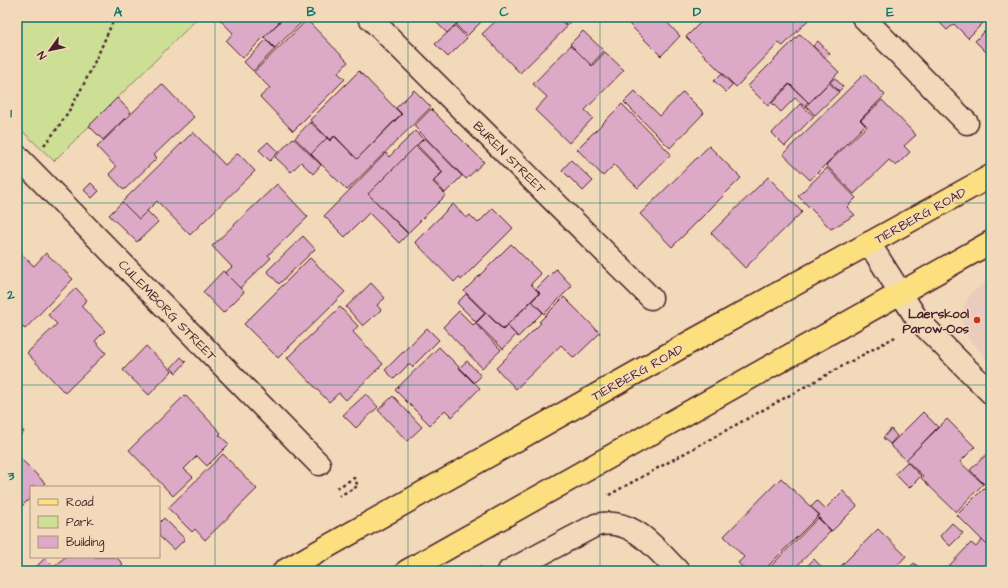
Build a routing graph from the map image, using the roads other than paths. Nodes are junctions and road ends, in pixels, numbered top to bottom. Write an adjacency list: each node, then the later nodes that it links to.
1 (369, 17): 9 (street, BUREN STREET)
2 (863, 17): 3 (street)
3 (967, 122)
4 (17, 156): 11 (street, CULEMBORG STREET)
5 (991, 176): 6 (main road, TIERBERG ROAD)
6 (869, 242): 8 (street); 12 (main road, TIERBERG ROAD)
7 (991, 242): 8 (main road)
8 (900, 293): 10 (street); 13 (main road)
9 (651, 298)
10 (991, 393)
11 (319, 464)
12 (284, 571)
13 (407, 571)
14 (509, 571): 15 (street)
15 (678, 571)

